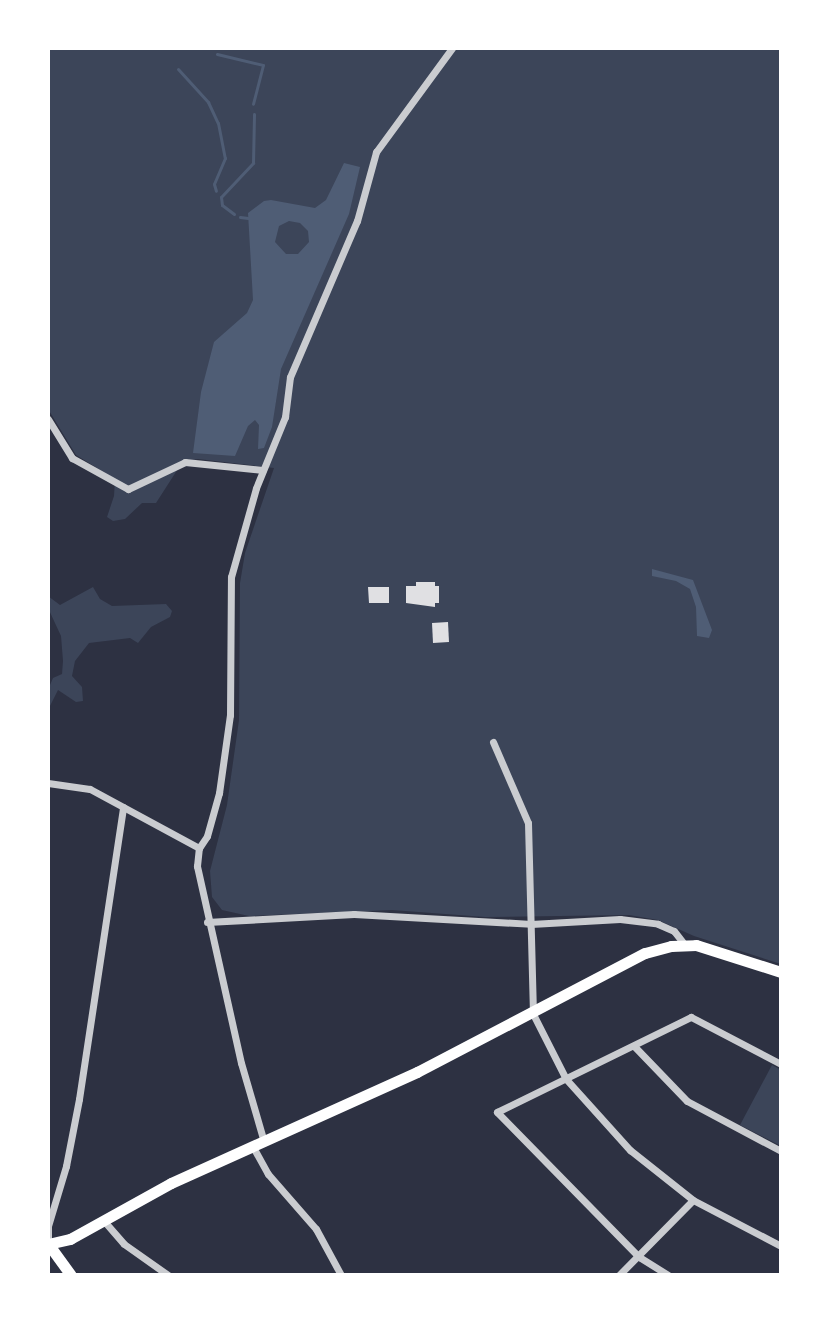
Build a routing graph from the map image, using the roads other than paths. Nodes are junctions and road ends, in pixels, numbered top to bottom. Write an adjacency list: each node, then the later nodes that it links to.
1 (452, 48): 3 (street)
2 (48, 419): 3 (street)
3 (263, 470): 7 (street)
4 (493, 742): 9 (street)
5 (48, 783): 6 (street)
6 (123, 807): 7 (street); 20 (street)
7 (199, 848): 8 (street)
8 (207, 922): 9 (street); 16 (street)
9 (531, 924): 10 (street); 12 (street)
10 (684, 944): 11 (main road); 12 (main road)
11 (781, 972)
12 (533, 1014): 15 (street); 16 (main road)
13 (634, 1046): 14 (street); 15 (street); 17 (street)
14 (781, 1064)
15 (566, 1079): 18 (street); 22 (street)
16 (259, 1144): 19 (main road); 25 (street)
17 (781, 1151)
18 (693, 1200): 21 (street); 22 (street)
19 (104, 1221): 20 (main road); 24 (street)
20 (48, 1245): 23 (main road)
21 (781, 1246)
22 (639, 1257): 26 (street); 27 (street)
23 (71, 1275)
24 (168, 1275)
25 (341, 1275)
26 (619, 1275)
27 (668, 1275)

